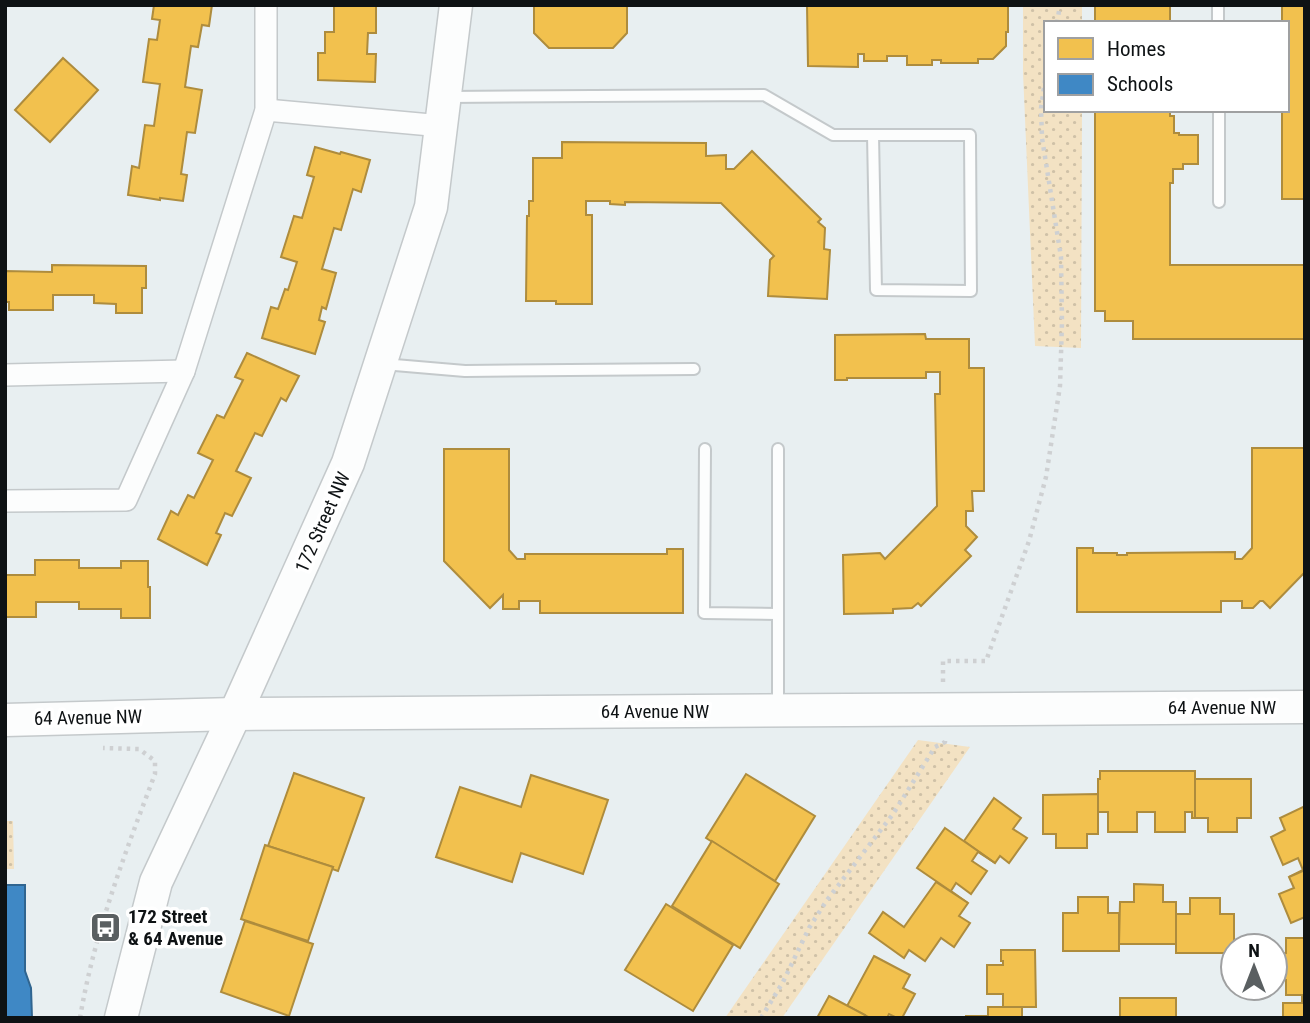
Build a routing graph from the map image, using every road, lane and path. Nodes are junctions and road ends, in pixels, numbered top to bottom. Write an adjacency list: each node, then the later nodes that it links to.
1 (266, 5): 4 (street)
2 (457, 5): 5 (street, 172 Street NW)
3 (1044, 88): 18 (path)
4 (266, 110): 5 (street); 11 (street)
5 (443, 111): 7 (lane); 9 (street, 172 Street NW)
6 (1219, 112): 8 (lane)
7 (873, 135): 7 (lane)
8 (1219, 202)
9 (381, 364): 10 (lane); 20 (street, 172 Street NW)
10 (694, 369)
11 (184, 371): 12 (street); 15 (street)
12 (5, 375)
13 (705, 449): 16 (lane)
14 (778, 449): 16 (lane)
15 (5, 501)
16 (777, 614): 19 (lane)
17 (1302, 707): 18 (street, 64 Avenue NW)
18 (944, 709): 19 (street, 64 Avenue NW); 25 (path)
19 (778, 710): 20 (street, 64 Avenue NW)
20 (235, 714): 21 (street, 64 Avenue NW); 24 (street, 172 Street NW)
21 (5, 720)
22 (99, 748): 23 (path)
23 (80, 1018)
24 (121, 1018)
25 (761, 1018)

